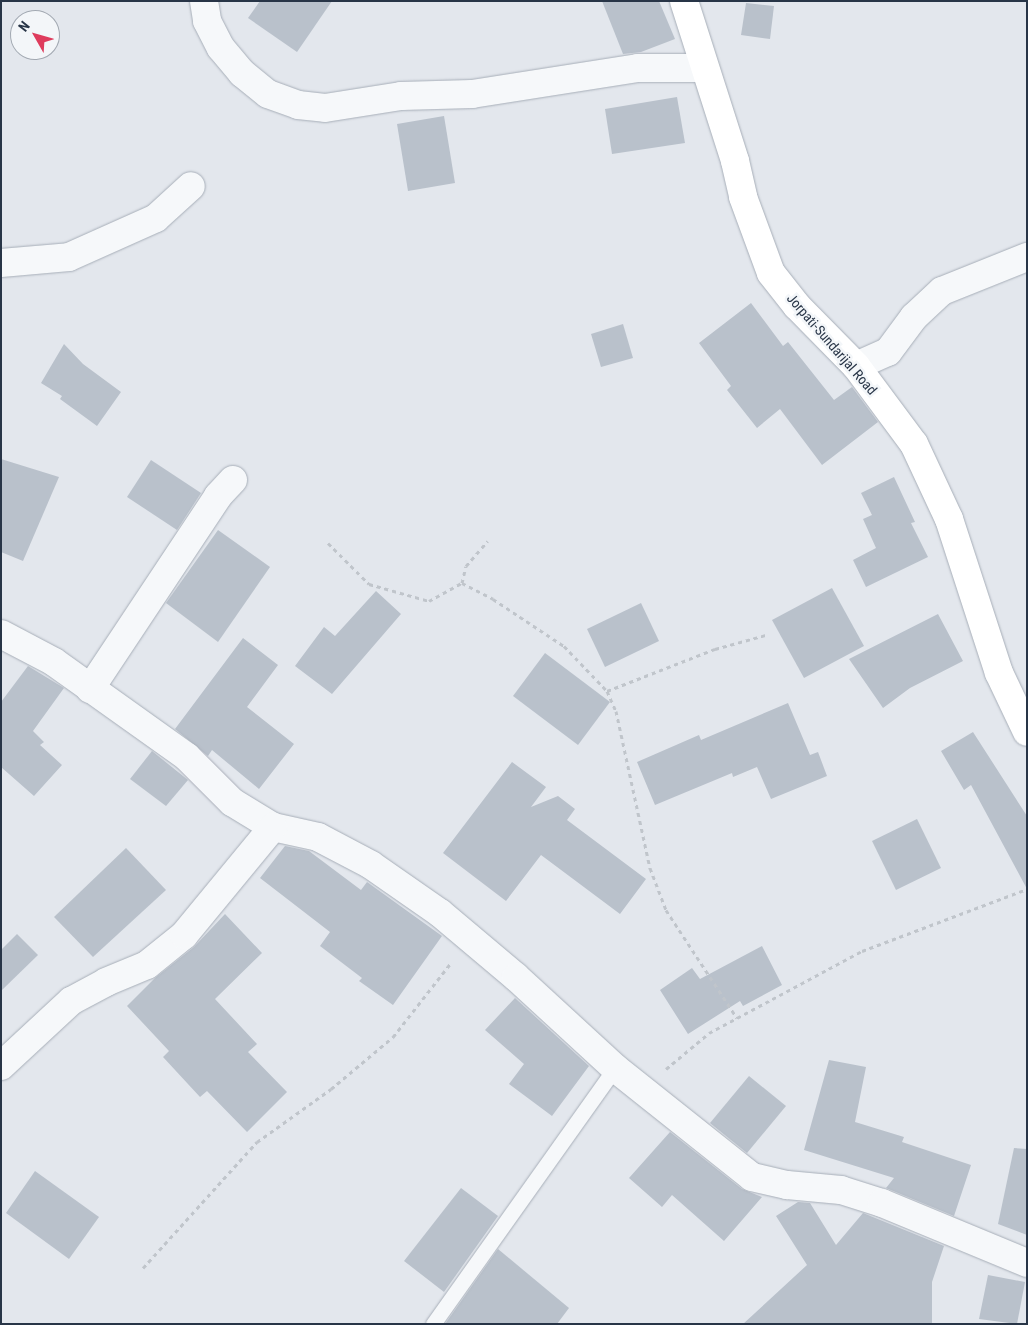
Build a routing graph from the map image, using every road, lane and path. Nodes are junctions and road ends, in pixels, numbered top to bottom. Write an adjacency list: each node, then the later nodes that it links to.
1 (204, 1): 3 (street)
2 (684, 1): 3 (main road, Jorpati-Sundarijal Road)
3 (704, 68): 7 (main road, Jorpati-Sundarijal Road)
4 (191, 186): 6 (street)
5 (1027, 257): 7 (street)
6 (1, 262)
7 (856, 366): 16 (main road, Jorpati-Sundarijal Road)
8 (233, 480): 14 (street)
9 (488, 541): 11 (path)
10 (328, 543): 11 (path)
11 (462, 583): 15 (path)
12 (1, 634): 14 (street)
13 (766, 635): 15 (path)
14 (90, 689): 17 (street)
15 (607, 692): 20 (path)
16 (1027, 732)
17 (273, 827): 19 (street); 21 (street)
18 (1027, 889): 20 (path)
19 (471, 939): 22 (street); 25 (path)
20 (737, 1018): 23 (path)
21 (1, 1066)
22 (615, 1068): 23 (street); 26 (lane)
23 (643, 1089): 24 (street)
24 (1027, 1263)
25 (143, 1268)
26 (433, 1324)

